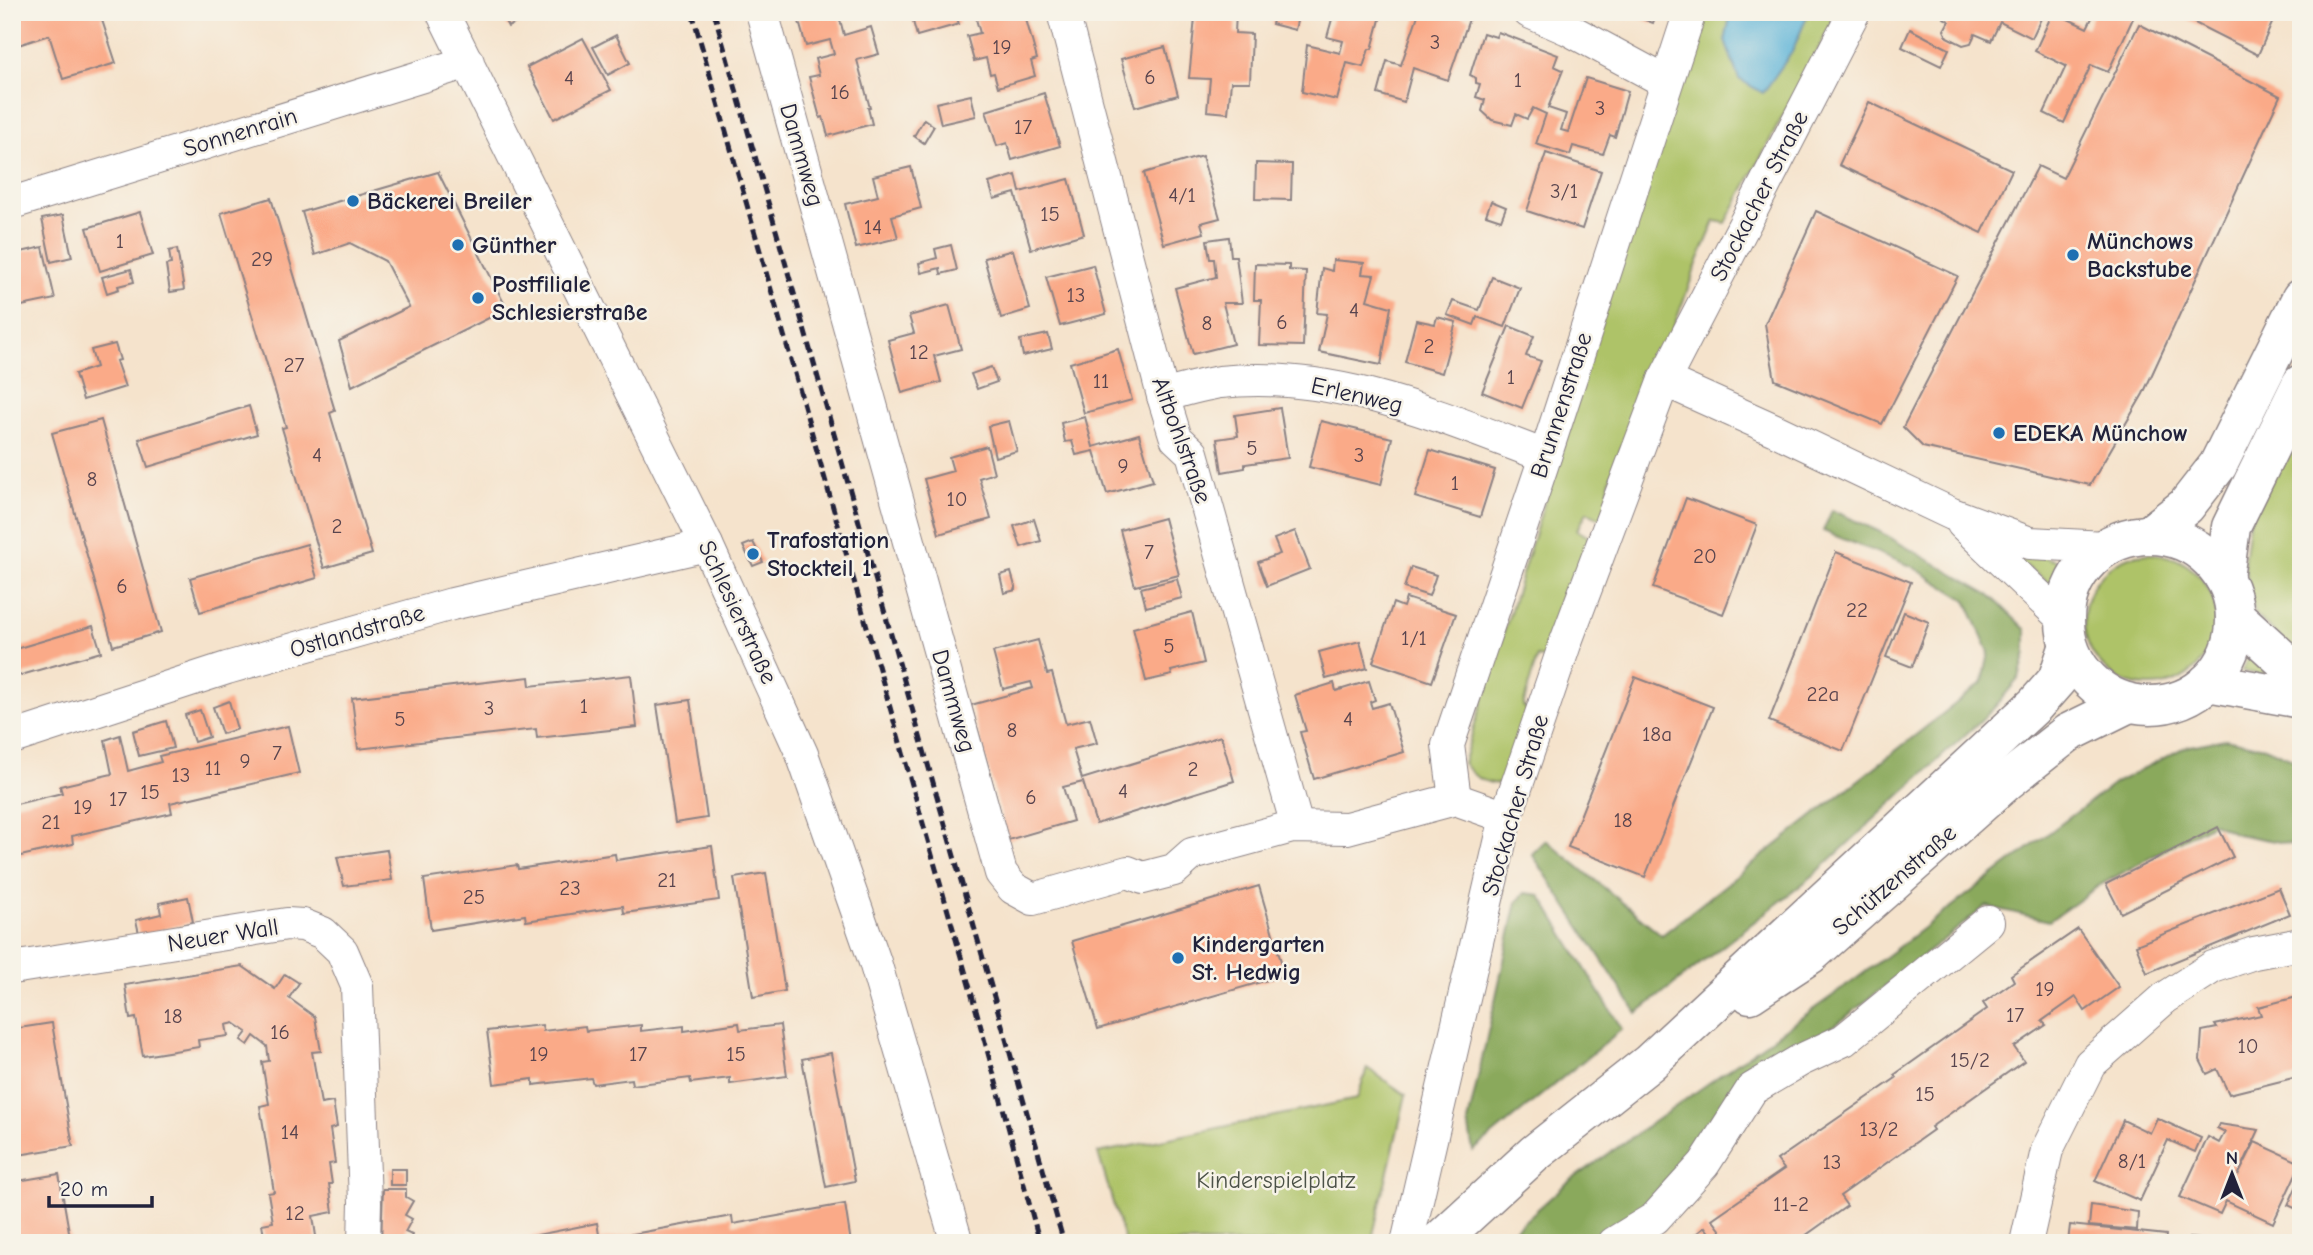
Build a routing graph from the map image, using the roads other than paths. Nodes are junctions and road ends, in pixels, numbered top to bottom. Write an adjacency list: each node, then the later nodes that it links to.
1 (442, 12): 7 (street, Schlesierstraße)
2 (762, 12): 29 (street, Dammweg)
3 (1063, 12): 13 (street, Altbohlstraße)
4 (1529, 12): 8 (street)
5 (1689, 12): 8 (street, Brunnenstraße)
6 (1854, 12): 11 (street, Stockacher Straße)
7 (468, 62): 9 (street, Sonnenrain); 17 (street, Schlesierstraße)
8 (1666, 82): 14 (street, Brunnenstraße)
9 (12, 203)
10 (2301, 298): 16 (main road)
11 (1664, 380): 15 (street); 28 (street, Stockacher Straße)
12 (2301, 384): 19 (main road)
13 (1163, 396): 14 (street, Erlenweg); 29 (street, Altbohlstraße)
14 (1545, 456): 27 (street, Brunnenstraße)
15 (1952, 514): 18 (street); 21 (street)
16 (2150, 534): 18 (main road); 19 (main road)
17 (707, 544): 26 (street, Ostlandstraße); 35 (street, Schlesierstraße)
18 (2105, 547): 21 (main road)
19 (2224, 578): 20 (main road)
20 (2235, 616): 22 (main road); 23 (main road)
21 (2066, 634): 25 (main road); 33 (main road, Schützenstraße)
22 (2301, 676)
23 (2208, 682): 24 (main road); 25 (main road)
24 (2301, 699)
25 (2129, 703): 33 (main road, Schützenstraße)
26 (12, 738)
27 (1455, 799): 28 (street); 29 (street, Dammweg)
28 (1506, 817): 36 (street, Stockacher Straße)
29 (1297, 826)
30 (1988, 922): 38 (street)
31 (2301, 944): 39 (street)
32 (12, 968): 34 (street, Neuer Wall)
33 (1657, 1055): 37 (main road, Schützenstraße)
34 (364, 1243)
35 (957, 1243)
36 (1407, 1243)
37 (1437, 1243)
38 (1614, 1243)
39 (2026, 1243)

